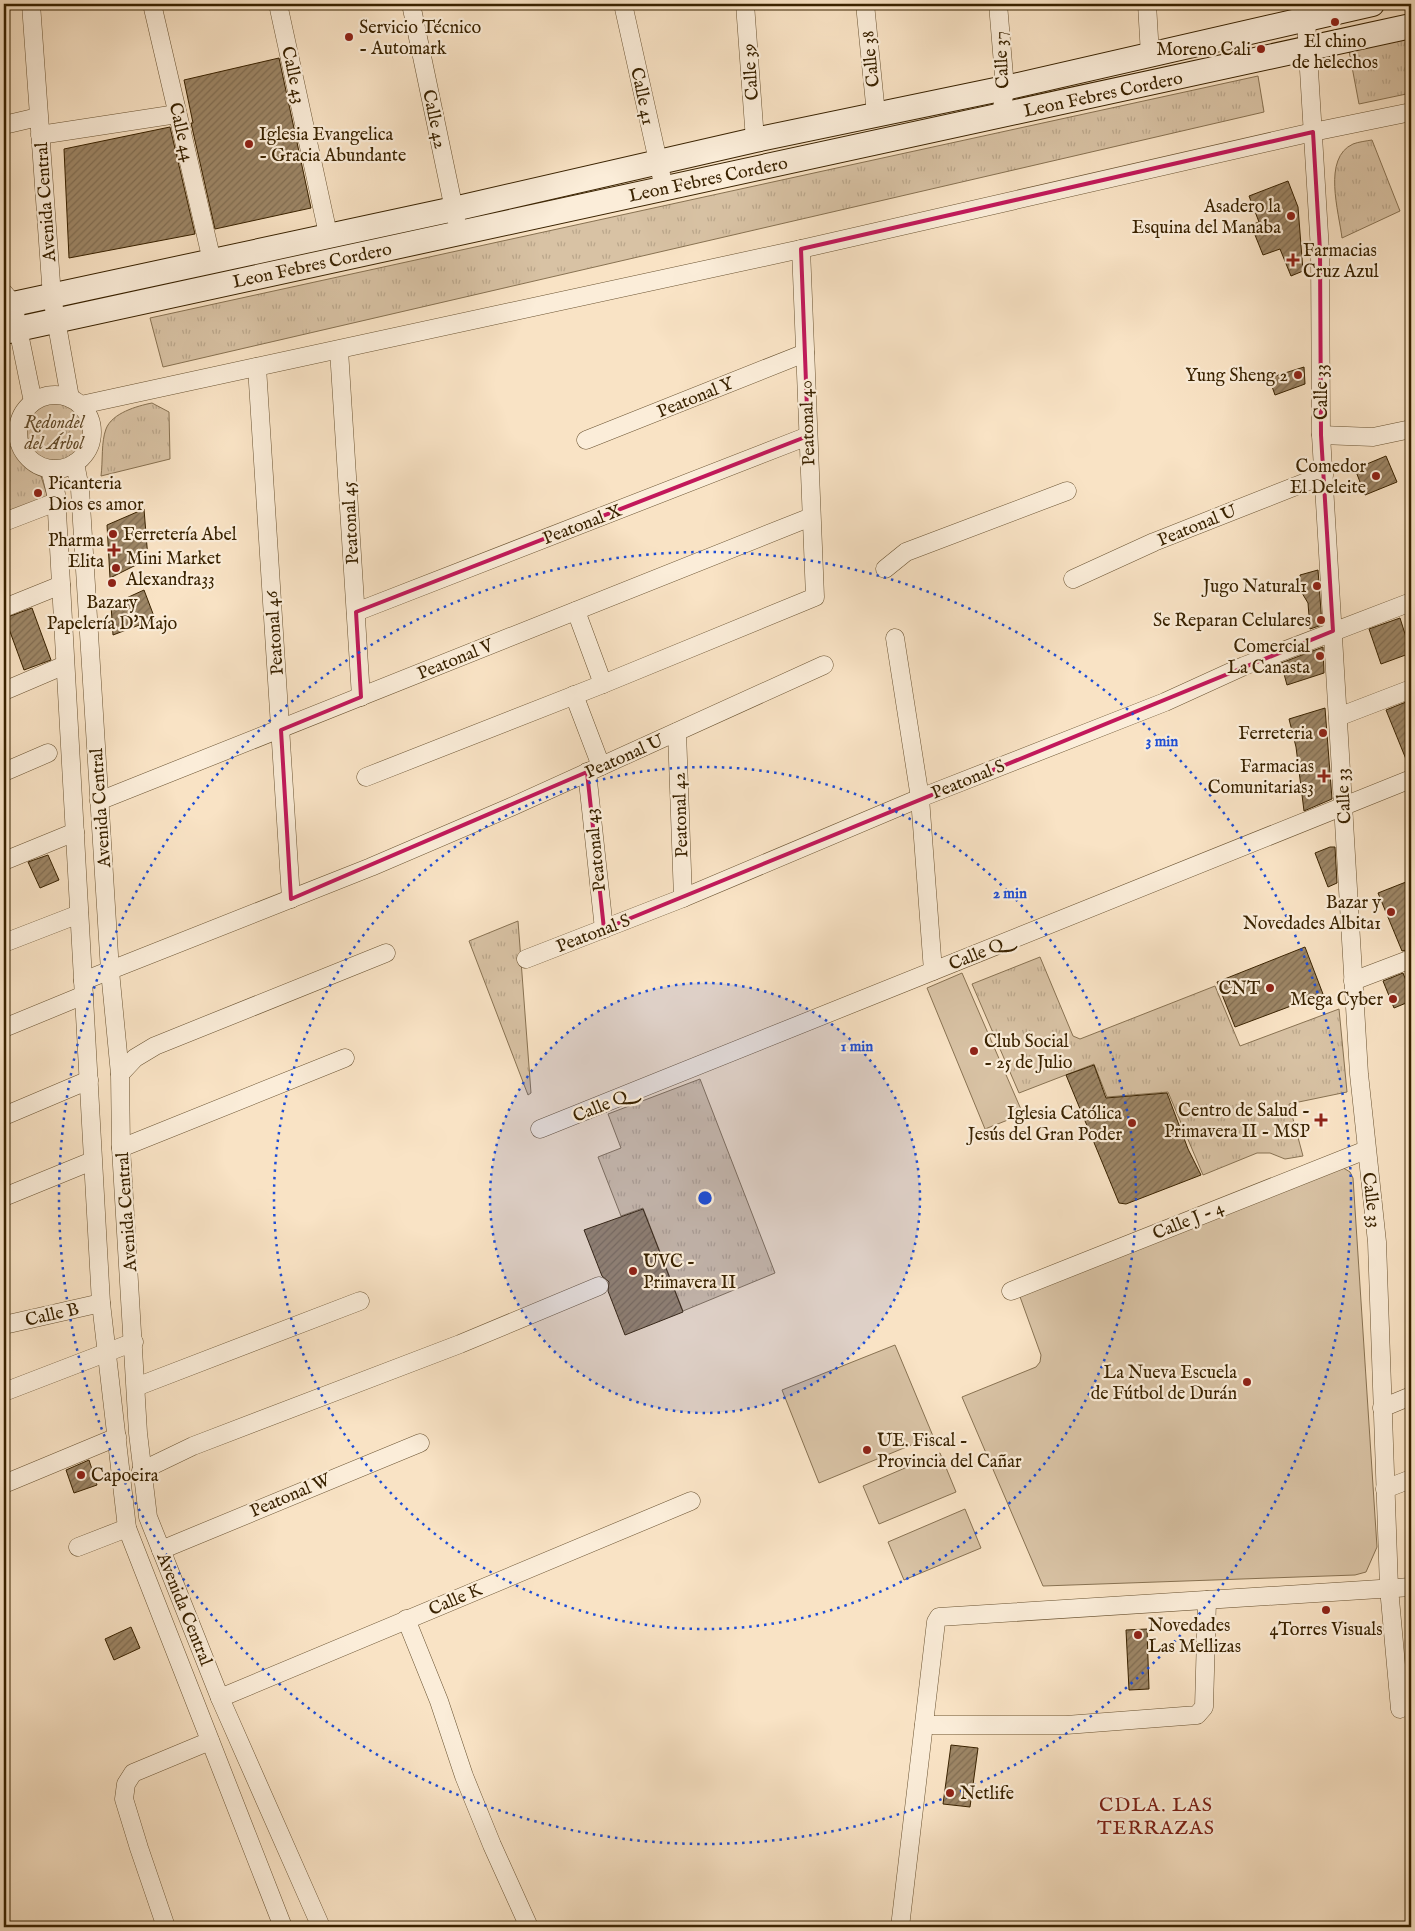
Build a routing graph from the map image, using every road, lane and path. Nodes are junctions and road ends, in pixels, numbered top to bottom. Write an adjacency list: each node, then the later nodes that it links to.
1 (31, 4): 19 (street, Avenida Central)
2 (152, 4): 17 (street, Calle 44)
3 (278, 4): 28 (street, Calle 43)
4 (411, 4): 27 (street, Calle 42)
5 (623, 4): 25 (street, Calle 41)
6 (745, 4): 24 (street, Calle 39)
7 (865, 4): 18 (street, Calle 38)
8 (998, 4): 15 (street, Calle 37)
9 (1147, 4): 14 (street)
10 (1372, 4): 11 (street, Leon Febres Cordero)
11 (1306, 11): 13 (street, Calle 33); 14 (street, Leon Febres Cordero)
12 (1411, 26): 13 (street, Leon Febres Cordero)
13 (1308, 49): 20 (street, Leon Febres Cordero); 22 (street, Calle 33)
14 (1150, 55): 15 (street, Leon Febres Cordero)
15 (1004, 88): 18 (street, Leon Febres Cordero); 20 (street, Calle 37)
16 (1411, 112): 22 (street)
17 (177, 114): 23 (street); 31 (street, Calle 44)
18 (876, 114): 24 (street, Leon Febres Cordero)
19 (38, 116): 21 (street); 23 (street, Avenida Central)
20 (1001, 116): 26 (street, Leon Febres Cordero)
21 (4, 125)
22 (1313, 132): 30 (street); 43 (street, Calle 33)
23 (40, 135): 32 (street, Avenida Central)
24 (755, 140): 25 (street, Leon Febres Cordero)
25 (658, 162): 26 (street, Calle 41); 27 (street, Leon Febres Cordero)
26 (664, 188): 29 (street, Leon Febres Cordero)
27 (454, 209): 28 (street, Leon Febres Cordero); 29 (street, Calle 42)
28 (328, 234): 31 (street, Leon Febres Cordero)
29 (459, 234): 34 (street, Leon Febres Cordero)
30 (801, 249): 36 (street); 37 (street, Peatonal 40)
31 (212, 261): 32 (street, Leon Febres Cordero)
32 (52, 296): 33 (street, Leon Febres Cordero); 34 (street, Avenida Central)
33 (7, 301): 35 (street)
34 (56, 320): 35 (street, Leon Febres Cordero); 40 (street, Avenida Central)
35 (11, 330): 39 (street)
36 (340, 350): 38 (street); 59 (street, Peatonal 45)
37 (805, 353): 44 (street, Peatonal 40); 45 (street, Peatonal Y)
38 (257, 368): 40 (street); 70 (street, Peatonal 46)
39 (33, 402): 40 (street); 41 (street)
40 (75, 402): 46 (street)
41 (11, 428): 47 (street)
42 (1411, 429): 43 (street)
43 (1321, 435): 48 (street, Calle 33)
44 (808, 436): 51 (street, Peatonal 40); 59 (street, Peatonal X)
45 (586, 440)
46 (75, 463): 47 (street); 78 (street, Avenida Central)
47 (50, 469): 50 (street, Avenida Central)
48 (1324, 476): 54 (street, Peatonal U); 60 (street, Calle 33)
49 (1067, 490): 53 (street)
50 (56, 502): 52 (street); 55 (street, Avenida Central)
51 (811, 517): 58 (street, Peatonal V); 64 (street, Peatonal 40)
52 (4, 522)
53 (885, 569)
54 (1073, 579)
55 (61, 585): 57 (street); 62 (street, Avenida Central)
56 (1411, 602): 60 (street, Peatonal S)
57 (4, 608)
58 (576, 611): 64 (street); 68 (street, Peatonal V)
59 (356, 612): 68 (street, Peatonal 45)
60 (1333, 631): 69 (street, Calle 33); 77 (street, Peatonal S)
61 (895, 638): 77 (street)
62 (65, 665): 66 (street); 80 (street, Avenida Central)
63 (824, 665): 71 (street, Peatonal U)
64 (603, 684): 67 (street)
65 (1411, 689): 69 (street)
66 (4, 691)
67 (574, 695): 73 (street, Peatonal 43); 75 (street)
68 (361, 697): 70 (street, Peatonal V)
69 (1338, 717): 79 (street, Calle 33)
70 (281, 730): 78 (street, Peatonal V); 83 (street, Peatonal 46)
71 (677, 732): 73 (street, Peatonal U); 82 (street, Peatonal 42)
72 (48, 753): 74 (street)
73 (594, 769): 83 (street, Peatonal U); 85 (street, Peatonal 43)
74 (4, 772)
75 (366, 777)
76 (1411, 778): 79 (street, Calle Q)
77 (920, 798): 82 (street, Peatonal S); 91 (street)
78 (100, 801): 90 (street, Avenida Central)
79 (1343, 805): 91 (street, Calle Q); 92 (street, Calle 33)
80 (75, 832): 81 (street); 84 (street, Avenida Central)
81 (4, 861)
82 (683, 898): 85 (street, Peatonal S)
83 (292, 899): 90 (street, Peatonal U)
84 (79, 914): 86 (street); 93 (street, Avenida Central)
85 (604, 928): 89 (street, Peatonal S)
86 (4, 943)
87 (386, 953): 96 (street)
88 (1411, 959): 92 (street)
89 (526, 960)
90 (110, 971): 93 (street, Peatonal U); 96 (street, Avenida Central)
91 (933, 972): 99 (street, Calle Q)
92 (1353, 982): 101 (street, Calle 33)
93 (84, 988): 94 (street, Peatonal U); 97 (street, Avenida Central)
94 (4, 1028)
95 (345, 1058): 100 (street)
96 (120, 1074): 100 (street, Avenida Central)
97 (89, 1080): 98 (street); 102 (street, Avenida Central)
98 (4, 1116)
99 (540, 1130)
100 (121, 1148): 109 (street, Avenida Central)
101 (1366, 1150): 105 (street, Calle J - 4); 114 (street, Calle 33)
102 (92, 1161): 103 (street); 107 (street, Avenida Central)
103 (4, 1197)
104 (599, 1286): 117 (street)
105 (1011, 1291)
106 (360, 1300): 111 (street)
107 (101, 1303): 108 (street, Calle B); 110 (street, Avenida Central)
108 (4, 1325)
109 (134, 1342): 110 (street); 111 (street, Avenida Central)
110 (107, 1351): 112 (street); 115 (street, Avenida Central)
111 (136, 1387): 117 (street, Avenida Central)
112 (4, 1392)
113 (1411, 1396): 114 (street)
114 (1382, 1408): 120 (street, Calle 33)
115 (117, 1437): 119 (street); 122 (street, Avenida Central)
116 (420, 1442): 124 (street, Peatonal W)
117 (140, 1471): 124 (street, Avenida Central)
118 (1411, 1479): 120 (street)
119 (4, 1484)
120 (1385, 1489): 126 (street, Calle 33)
121 (691, 1500): 128 (street, Calle K)
122 (127, 1528): 123 (street); 132 (street, Avenida Central)
123 (78, 1547)
124 (161, 1550): 129 (street, Avenida Central)
125 (1411, 1587): 126 (street)
126 (1389, 1588): 127 (street); 130 (street, Calle 33)
127 (1207, 1600): 131 (street); 131 (street)
128 (406, 1620): 129 (street, Calle K); 136 (street)
129 (220, 1698): 135 (street, Avenida Central)
130 (1400, 1709)
131 (924, 1725): 137 (street)
132 (210, 1741): 133 (street); 134 (street, Avenida Central)
133 (166, 1927)
134 (283, 1927)
135 (321, 1927)
136 (529, 1927)
137 (900, 1927)

